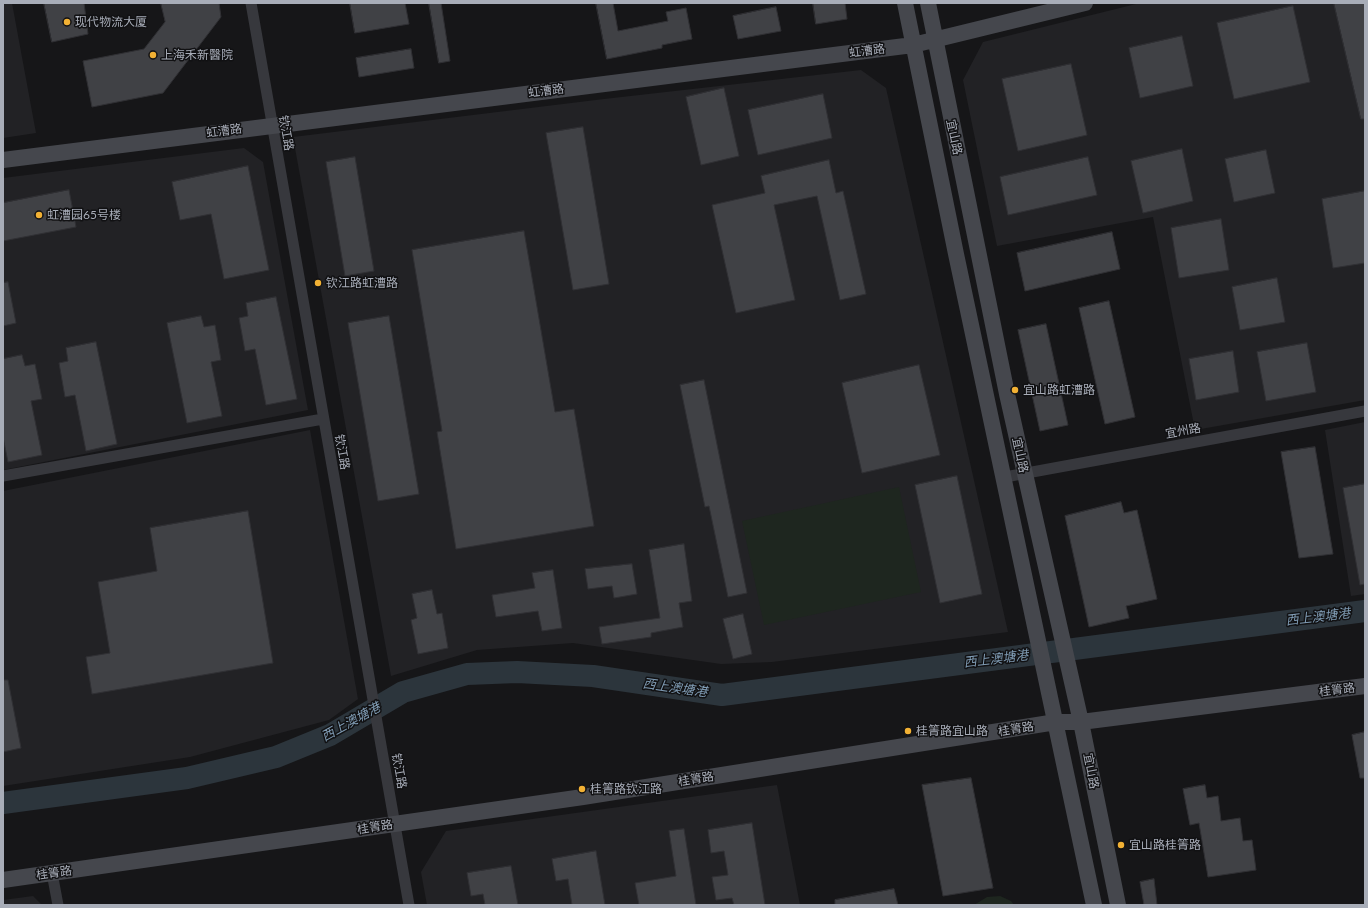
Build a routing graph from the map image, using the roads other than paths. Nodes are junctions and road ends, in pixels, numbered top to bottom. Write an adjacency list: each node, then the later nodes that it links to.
1 (251, 3): 7 (street, 钦江路)
2 (905, 3): 6 (main road, 宜山路)
3 (928, 3): 5 (main road, 宜山路)
4 (1085, 3): 5 (main road, 虹漕路)
5 (934, 40): 6 (main road, 虹漕路); 11 (main road, 宜山路)
6 (913, 45): 7 (main road, 虹漕路); 13 (main road, 宜山路)
7 (271, 125): 8 (main road, 虹漕路); 10 (street, 钦江路)
8 (3, 160)
9 (1365, 411): 11 (street, 宜州路)
10 (323, 419): 12 (street); 17 (street, 钦江路)
11 (1024, 473): 13 (street, 宜州路); 16 (main road, 宜山路)
12 (3, 476)
13 (1005, 477): 15 (main road, 宜山路)
14 (1365, 686): 16 (main road, 桂箐路)
15 (1056, 722): 16 (main road, 桂箐路); 17 (main road, 桂箐路); 22 (main road, 宜山路)
16 (1081, 722): 23 (main road, 宜山路)
17 (395, 824): 18 (main road, 桂箐路); 21 (street, 钦江路)
18 (52, 873): 19 (main road, 桂箐路); 20 (street)
19 (3, 880)
20 (58, 905)
21 (409, 905)
22 (1094, 905)
23 (1118, 905)

